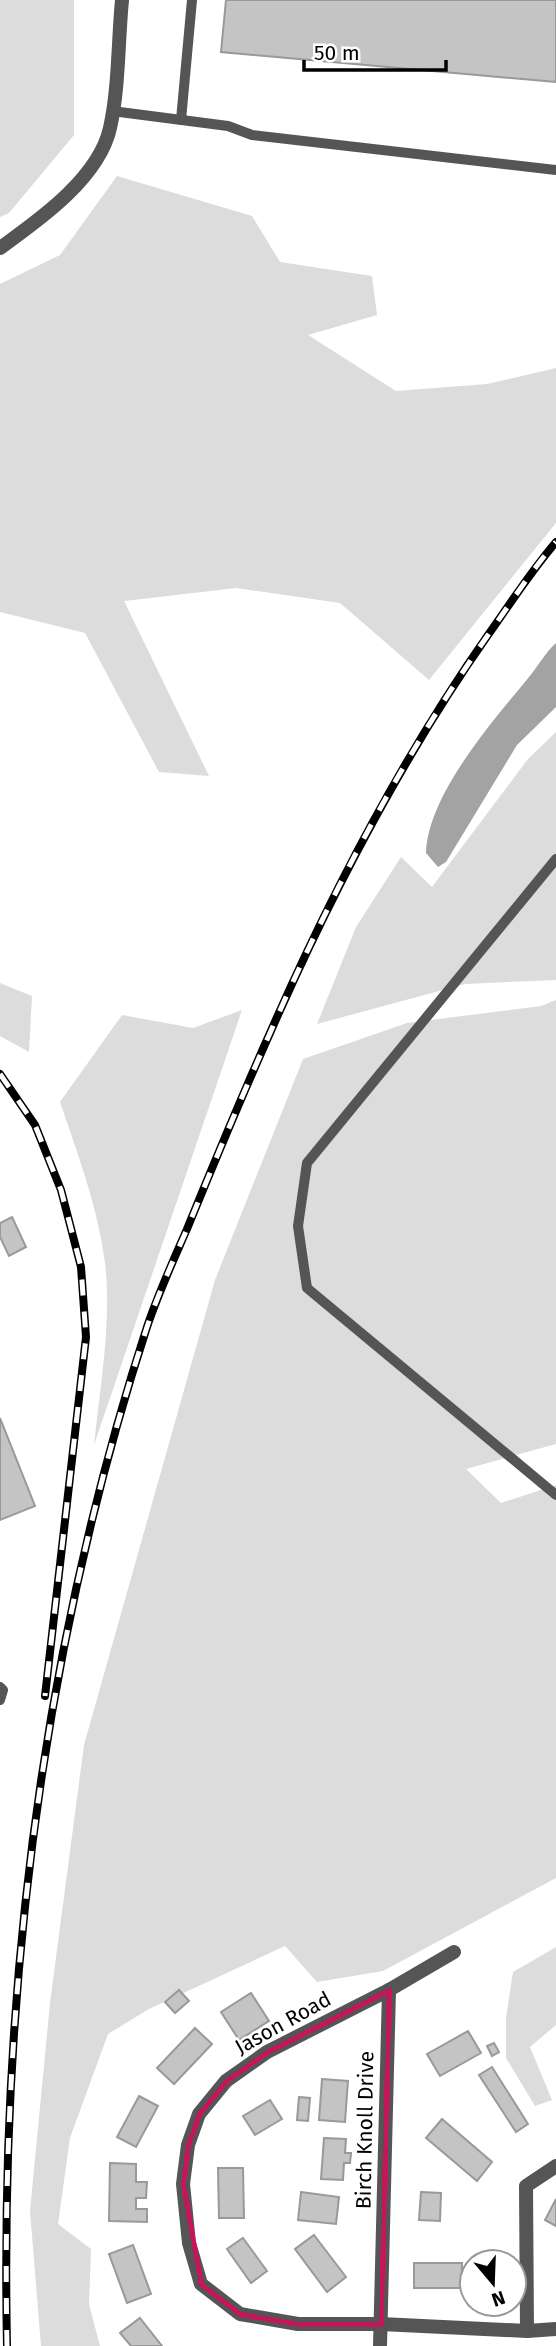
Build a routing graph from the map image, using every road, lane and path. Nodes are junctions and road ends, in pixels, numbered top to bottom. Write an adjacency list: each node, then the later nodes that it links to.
1 (122, 0): 3 (street)
2 (192, 0): 4 (lane)
3 (112, 111): 4 (lane); 6 (street)
4 (181, 120): 5 (lane)
5 (556, 170)
6 (0, 248)
7 (556, 859): 8 (lane)
8 (556, 1494)
9 (0, 1687): 10 (lane)
10 (0, 1700)
11 (454, 1952): 12 (street)
12 (389, 1990): 14 (street, Birch Knoll Drive); 14 (street, Jason Road)
13 (556, 2166): 16 (street)
14 (381, 2324): 16 (street, Jason Road); 17 (street, Birch Knoll Drive)
15 (556, 2329): 16 (street, Jason Road)
16 (527, 2331)
17 (380, 2346)

